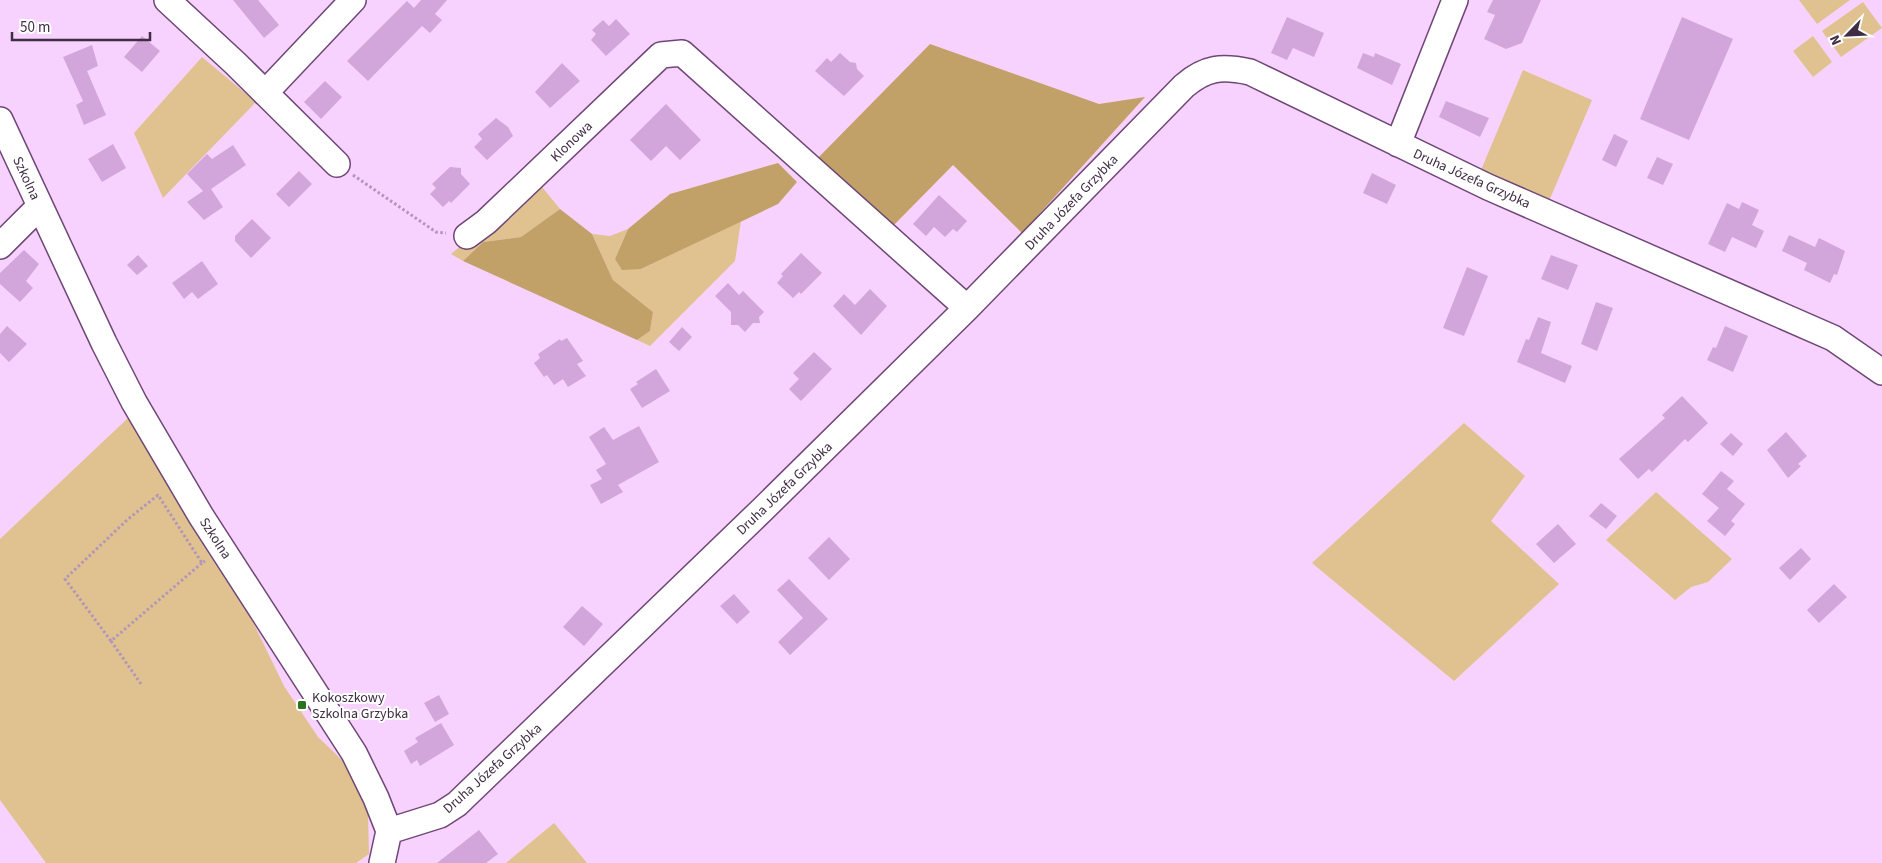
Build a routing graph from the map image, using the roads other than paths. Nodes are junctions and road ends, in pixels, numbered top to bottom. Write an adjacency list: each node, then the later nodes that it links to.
1 (167, 0): 4 (street)
2 (353, 0): 4 (street)
3 (1455, 0): 6 (street)
4 (265, 92): 7 (street)
5 (0, 120): 8 (street, Szkolna)
6 (1398, 144): 11 (street, Druha Józefa Grzybka); 12 (street, Druha Józefa Grzybka)
7 (336, 164)
8 (41, 209): 10 (street, Szkolna); 13 (street, Szkolna)
9 (467, 236): 11 (street, Klonowa)
10 (0, 246)
11 (967, 308): 13 (street, Druha Józefa Grzybka)
12 (1882, 372)
13 (389, 831): 14 (street)
14 (382, 863)

